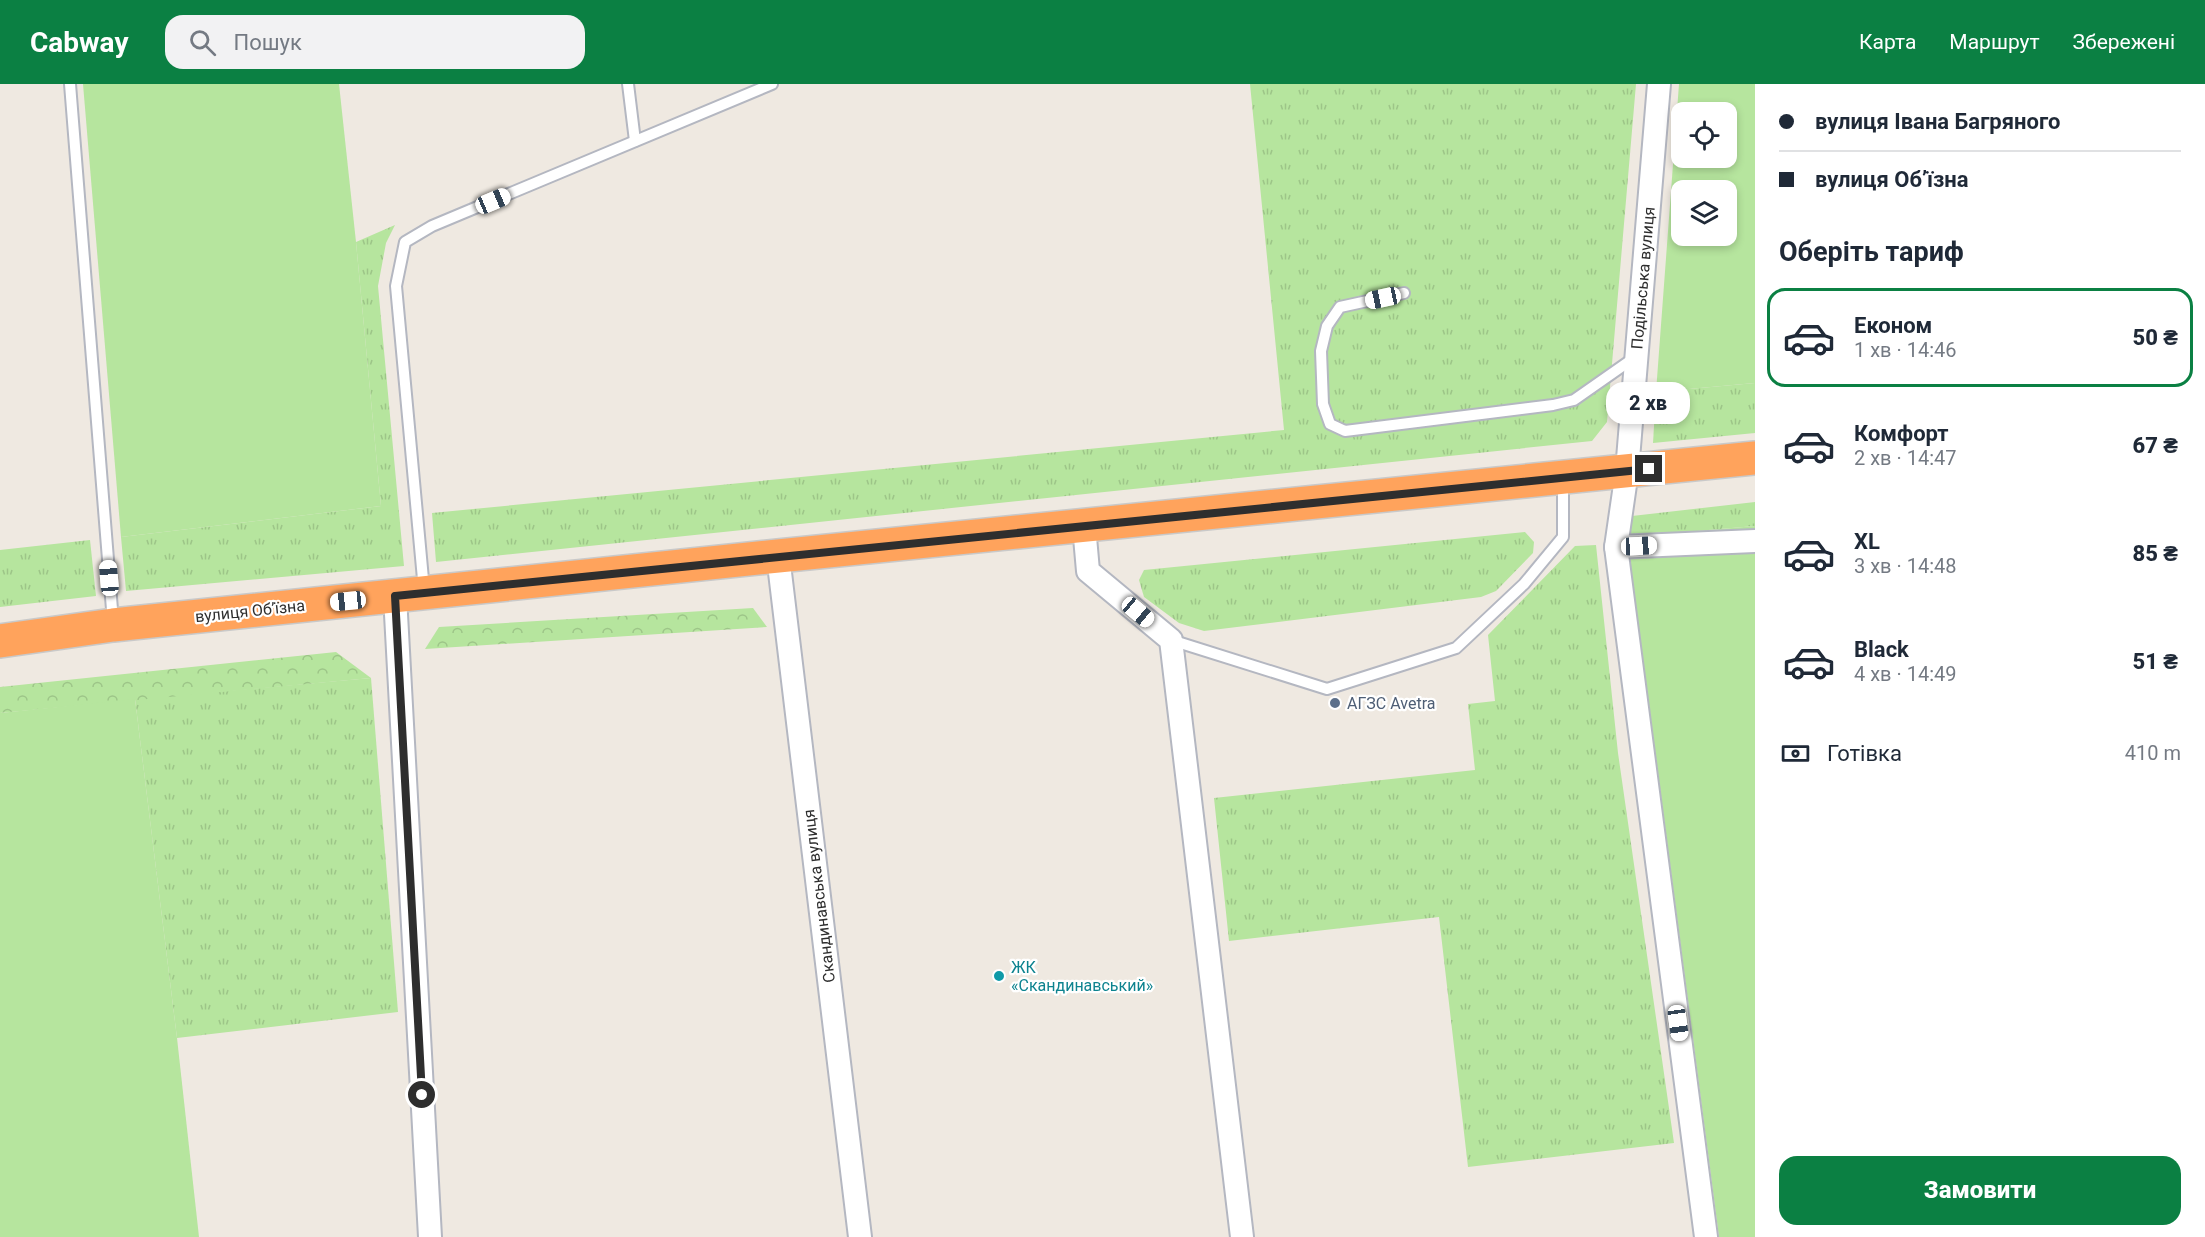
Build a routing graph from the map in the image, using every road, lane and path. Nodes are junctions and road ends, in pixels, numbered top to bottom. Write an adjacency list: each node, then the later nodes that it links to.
1 (70, 84): 16 (lane)
2 (628, 84): 5 (lane)
3 (772, 84): 5 (lane)
4 (1659, 84): 7 (street, Подільська вулиця)
5 (635, 141): 15 (lane)
6 (1404, 293): 7 (lane)
7 (1636, 356): 9 (street, Подільська вулиця)
8 (1755, 458): 9 (highway, вулиця Об’їзна)
9 (1627, 471): 10 (highway, вулиця Об’їзна); 13 (street, Подільська вулиця)
10 (1563, 477): 11 (highway, вулиця Об’їзна); 17 (lane)
11 (1084, 526): 14 (highway, вулиця Об’їзна); 17 (street)
12 (1755, 541): 13 (street)
13 (1616, 548): 22 (street, Подільська вулиця)
14 (778, 556): 15 (highway, вулиця Об’їзна); 20 (street, Скандинавська вулиця)
15 (410, 594): 16 (highway, вулиця Об’їзна); 19 (street)
16 (113, 625): 18 (highway, вулиця Об’їзна)
17 (1171, 640): 21 (street)
18 (0, 641)
19 (430, 1237)
20 (860, 1237)
21 (1242, 1237)
22 (1706, 1237)

